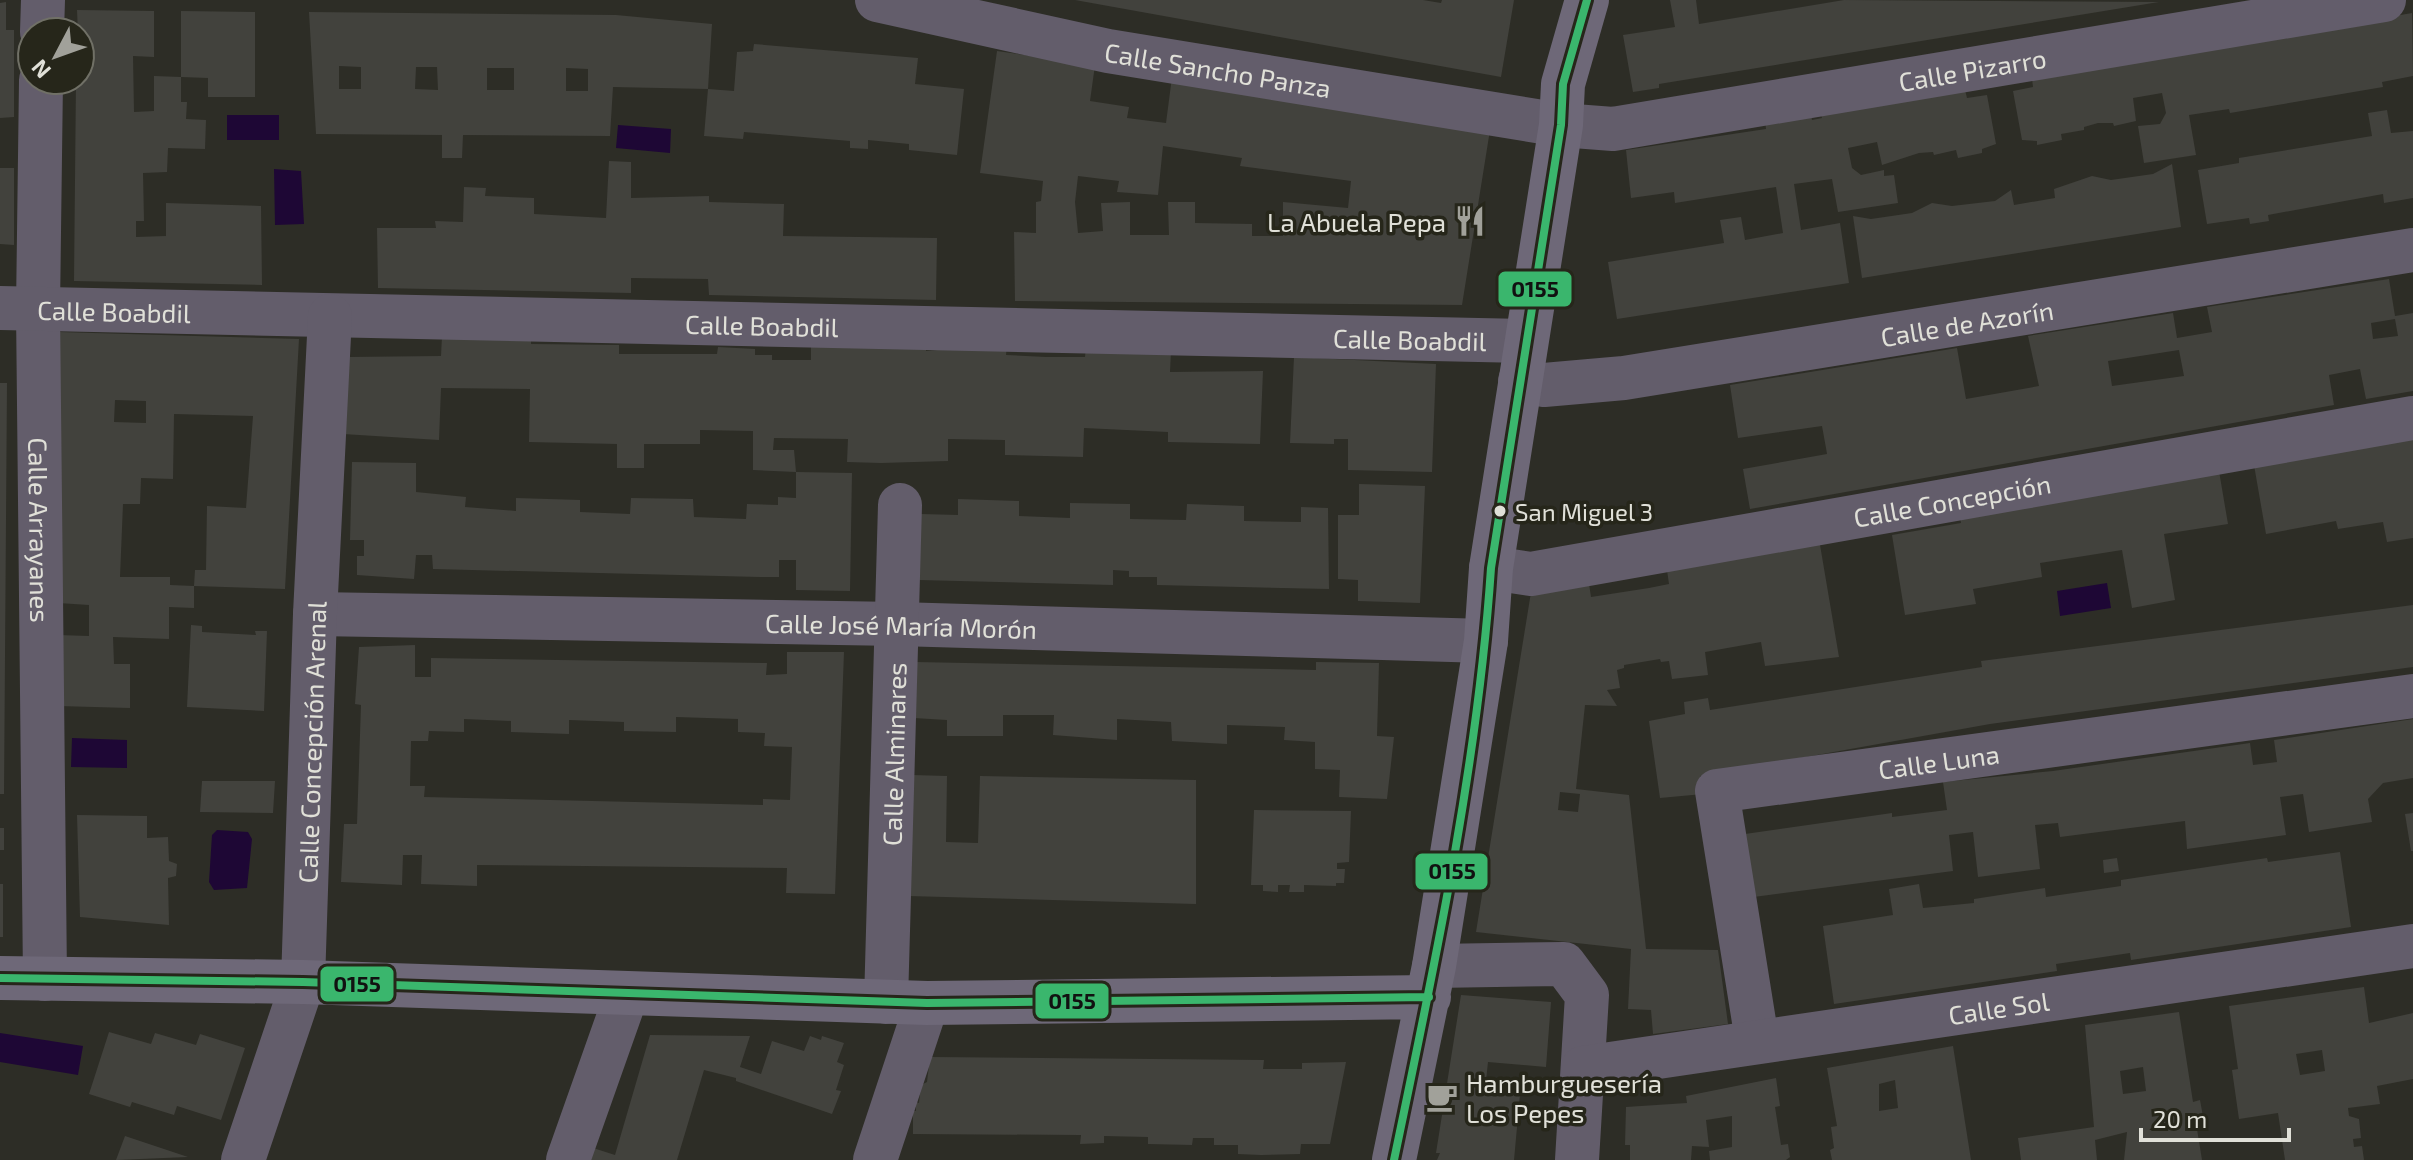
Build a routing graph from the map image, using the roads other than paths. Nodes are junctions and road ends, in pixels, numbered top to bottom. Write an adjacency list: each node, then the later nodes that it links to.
1 (877, 0): 5 (street, Calle Sancho Panza)
2 (1587, 0): 5 (street)
3 (2384, 0): 5 (street, Calle Pizarro)
4 (39, 96): 7 (street, Calle Arrayanes)
5 (1561, 125): 9 (street)
6 (2413, 250): 9 (street, Calle de Azorín)
7 (19, 309): 8 (street, Calle Boabdil); 19 (street, Calle Arrayanes)
8 (330, 316): 9 (street, Calle Boabdil); 13 (street, Calle Concepción Arenal)
9 (1522, 361): 12 (street)
10 (2413, 418): 12 (street, Calle Concepción)
11 (900, 505): 14 (street, Calle Alminares)
12 (1491, 568): 15 (street)
13 (315, 614): 14 (street, Calle José María Morón); 21 (street, Calle Concepción Arenal)
14 (898, 624): 15 (street, Calle José María Morón); 23 (street, Calle Alminares)
15 (1486, 641): 20 (street)
16 (2413, 696): 24 (street, Calle Luna)
17 (2413, 946): 24 (street, Calle Sol)
18 (0, 978): 19 (street)
19 (45, 979): 21 (street)
20 (1431, 981): 23 (street); 25 (street); 29 (street)
21 (303, 982): 22 (street); 26 (street, Calle Concepción Arenal)
22 (626, 996): 23 (street); 27 (street)
23 (906, 1002): 28 (street, Calle Alminares)
24 (1757, 1040): 25 (street, Calle Sol)
25 (1583, 1068): 30 (street)
26 (243, 1160)
27 (568, 1160)
28 (875, 1160)
29 (1394, 1160)
30 (1577, 1160)

